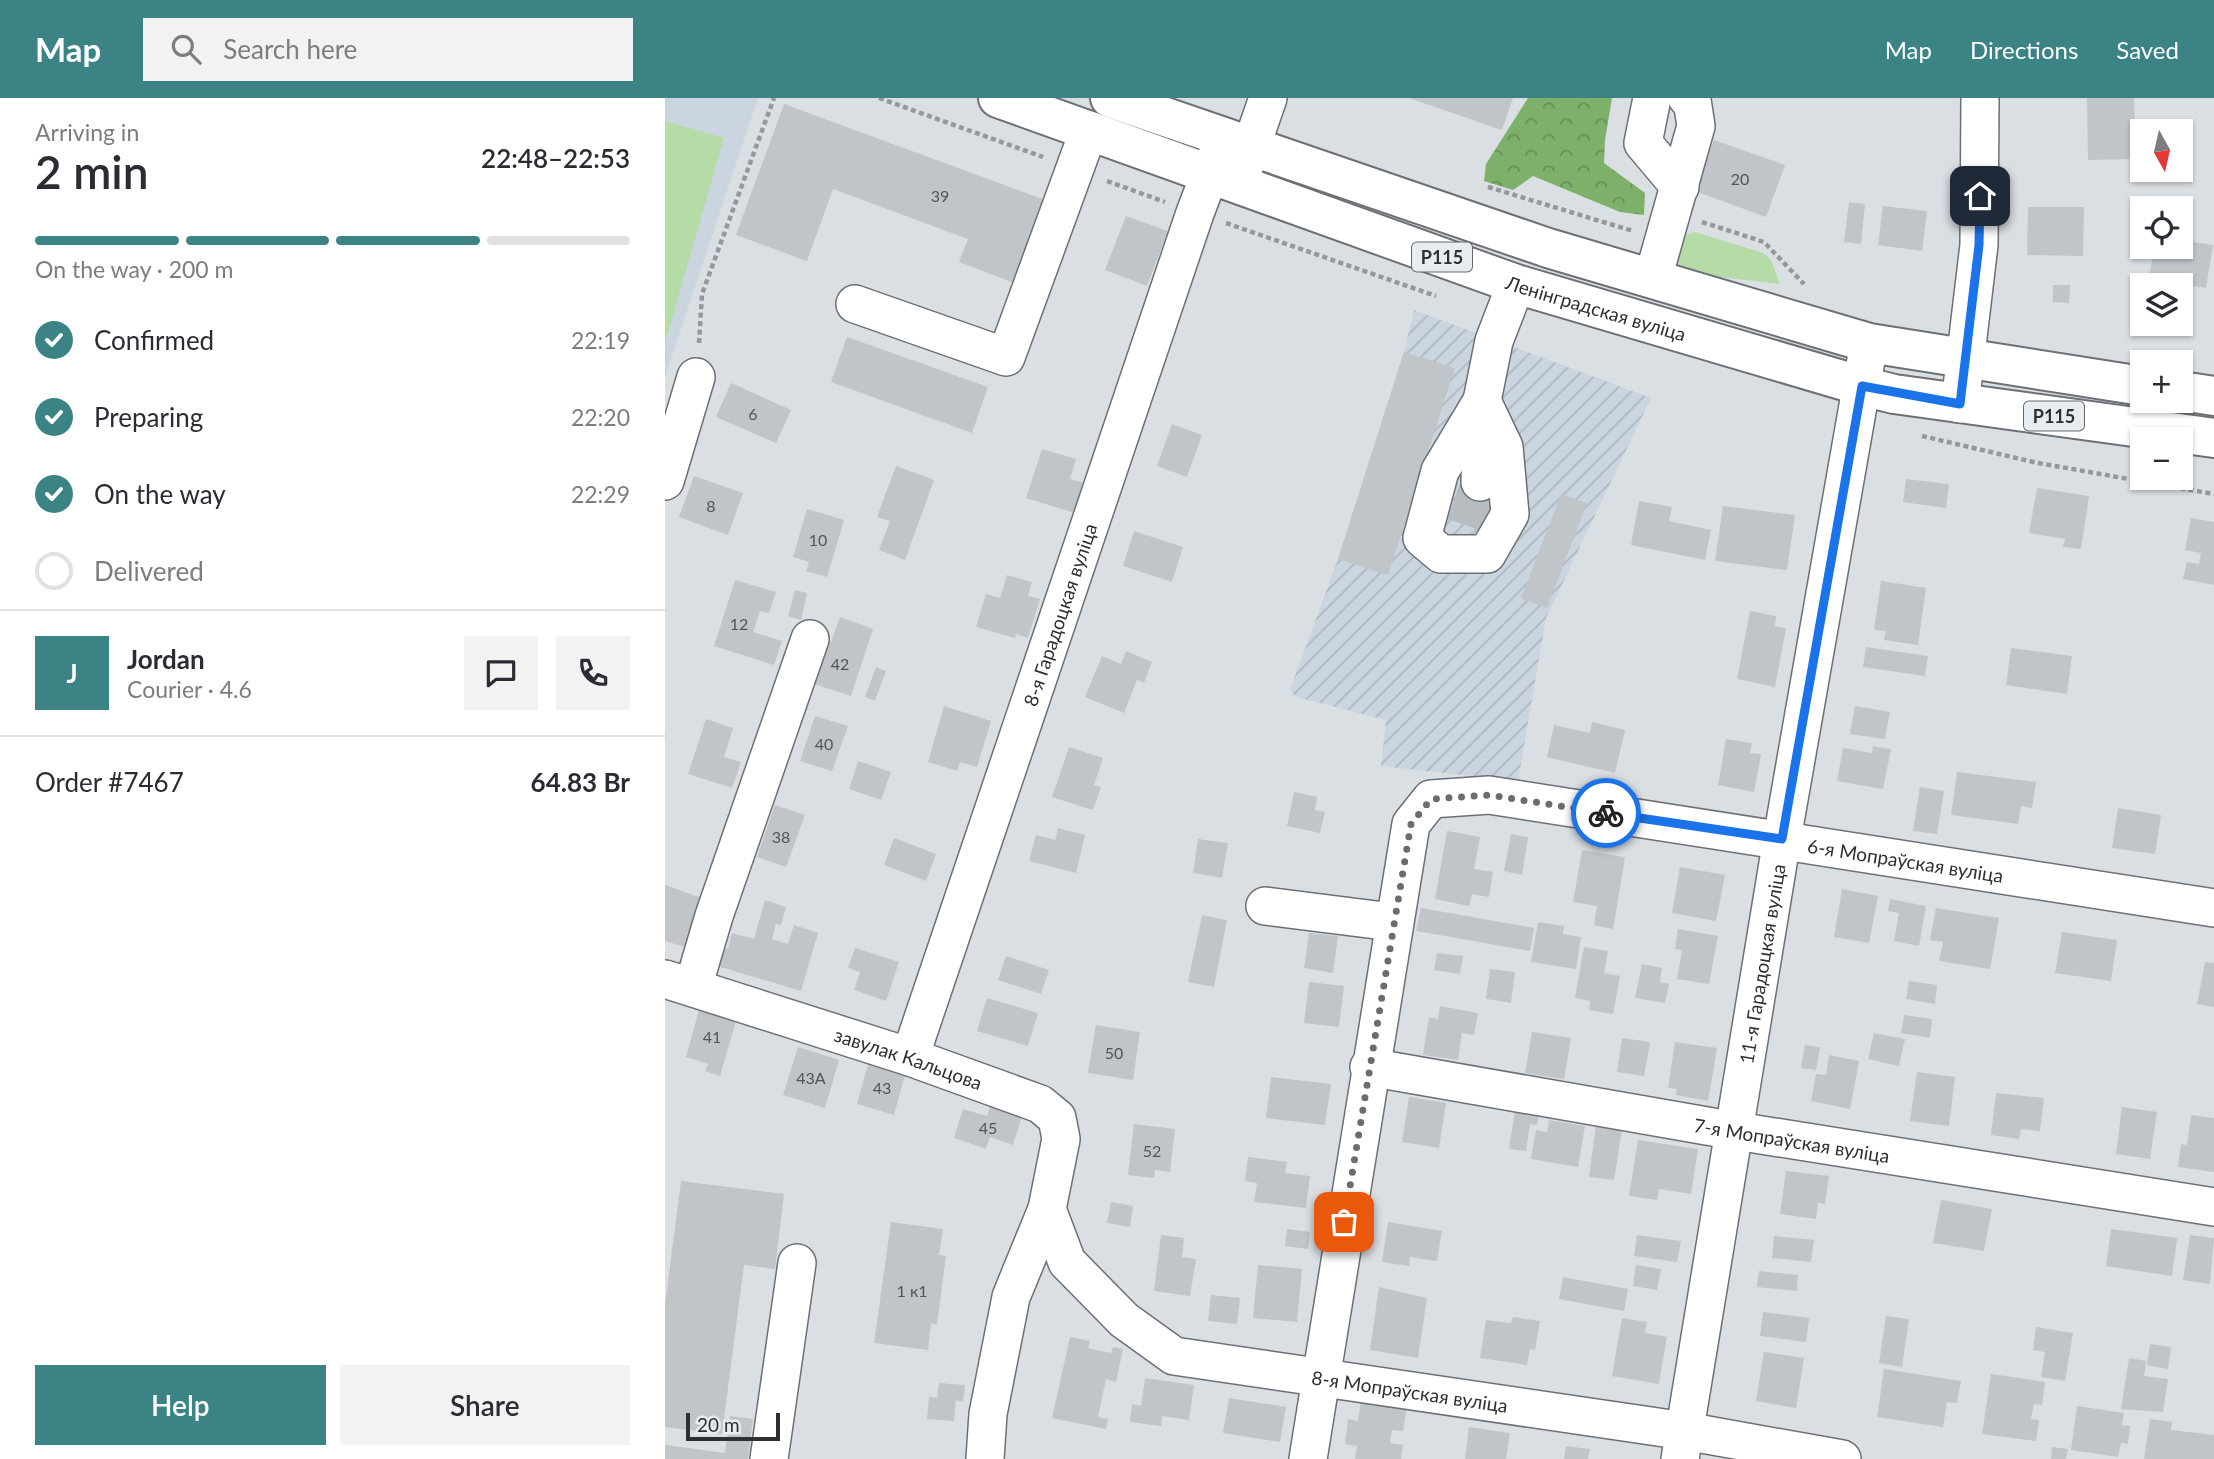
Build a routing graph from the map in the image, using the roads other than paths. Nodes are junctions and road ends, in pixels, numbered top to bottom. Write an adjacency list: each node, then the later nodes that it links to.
1 (998, 98): 7 (main road, Ленінградская вуліца / Р115)
2 (1110, 98): 8 (main road, Р115)
3 (1268, 98): 8 (street, 8-я Гарадоцкая вуліца)
4 (1652, 98): 10 (street)
5 (1687, 98): 10 (street)
6 (1980, 98): 15 (street)
7 (1089, 130): 9 (main road, Ленінградская вуліца / Р115); 13 (street)
8 (1238, 142): 9 (street, 8-я Гарадоцкая вуліца); 11 (main road, Р115)
9 (1224, 179): 12 (main road, Ленінградская вуліца / Р115); 34 (street, 8-я Гарадоцкая вуліца)
10 (1680, 187): 11 (street)
11 (1653, 278): 14 (main road, Р115)
12 (1516, 284): 18 (main road, Ленінградская вуліца / Р115); 21 (street)
13 (856, 304)
14 (1869, 343): 15 (main road, Р115); 18 (street, 11-я Гарадоцкая вуліца)
15 (1967, 359): 17 (main road, Р115); 22 (street)
16 (697, 377): 24 (street)
17 (2130, 384)
18 (1862, 386): 22 (main road, Ленінградская вуліца / Р115); 29 (street, 11-я Гарадоцкая вуліца)
19 (2193, 393): 20 (main road)
20 (2214, 396)
21 (1482, 401): 25 (street); 27 (street); 27 (street)
22 (1960, 404): 23 (main road, Ленінградская вуліца / Р115)
23 (2214, 438)
24 (665, 481)
25 (1480, 482)
26 (1465, 525): 27 (street)
27 (1441, 554)
28 (810, 639): 33 (street)
29 (1782, 839): 31 (street, 6-я Мопраўская вуліца); 32 (street, 6-я Мопраўская вуліца); 36 (street, 11-я Гарадоцкая вуліца)
30 (1265, 906): 32 (street)
31 (2214, 908)
32 (1392, 922): 35 (street)
33 (679, 983): 34 (street, завулак Кальцова)
34 (910, 1057): 38 (street, завулак Кальцова)
35 (1369, 1067): 36 (street, 7-я Мопраўская вуліца); 40 (street)
36 (1734, 1130): 37 (street, 7-я Мопраўская вуліца); 41 (street, 11-я Гарадоцкая вуліца)
37 (2214, 1208)
38 (1047, 1209): 40 (street, 8-я Мопраўская вуліца); 43 (street, завулак Кальцова)
39 (797, 1264): 42 (street)
40 (1319, 1376): 41 (street, 8-я Мопраўская вуліца); 44 (street)
41 (1682, 1445): 45 (street, 8-я Мопраўская вуліца)
42 (769, 1459)
43 (985, 1459)
44 (1308, 1459)
45 (1842, 1459)

